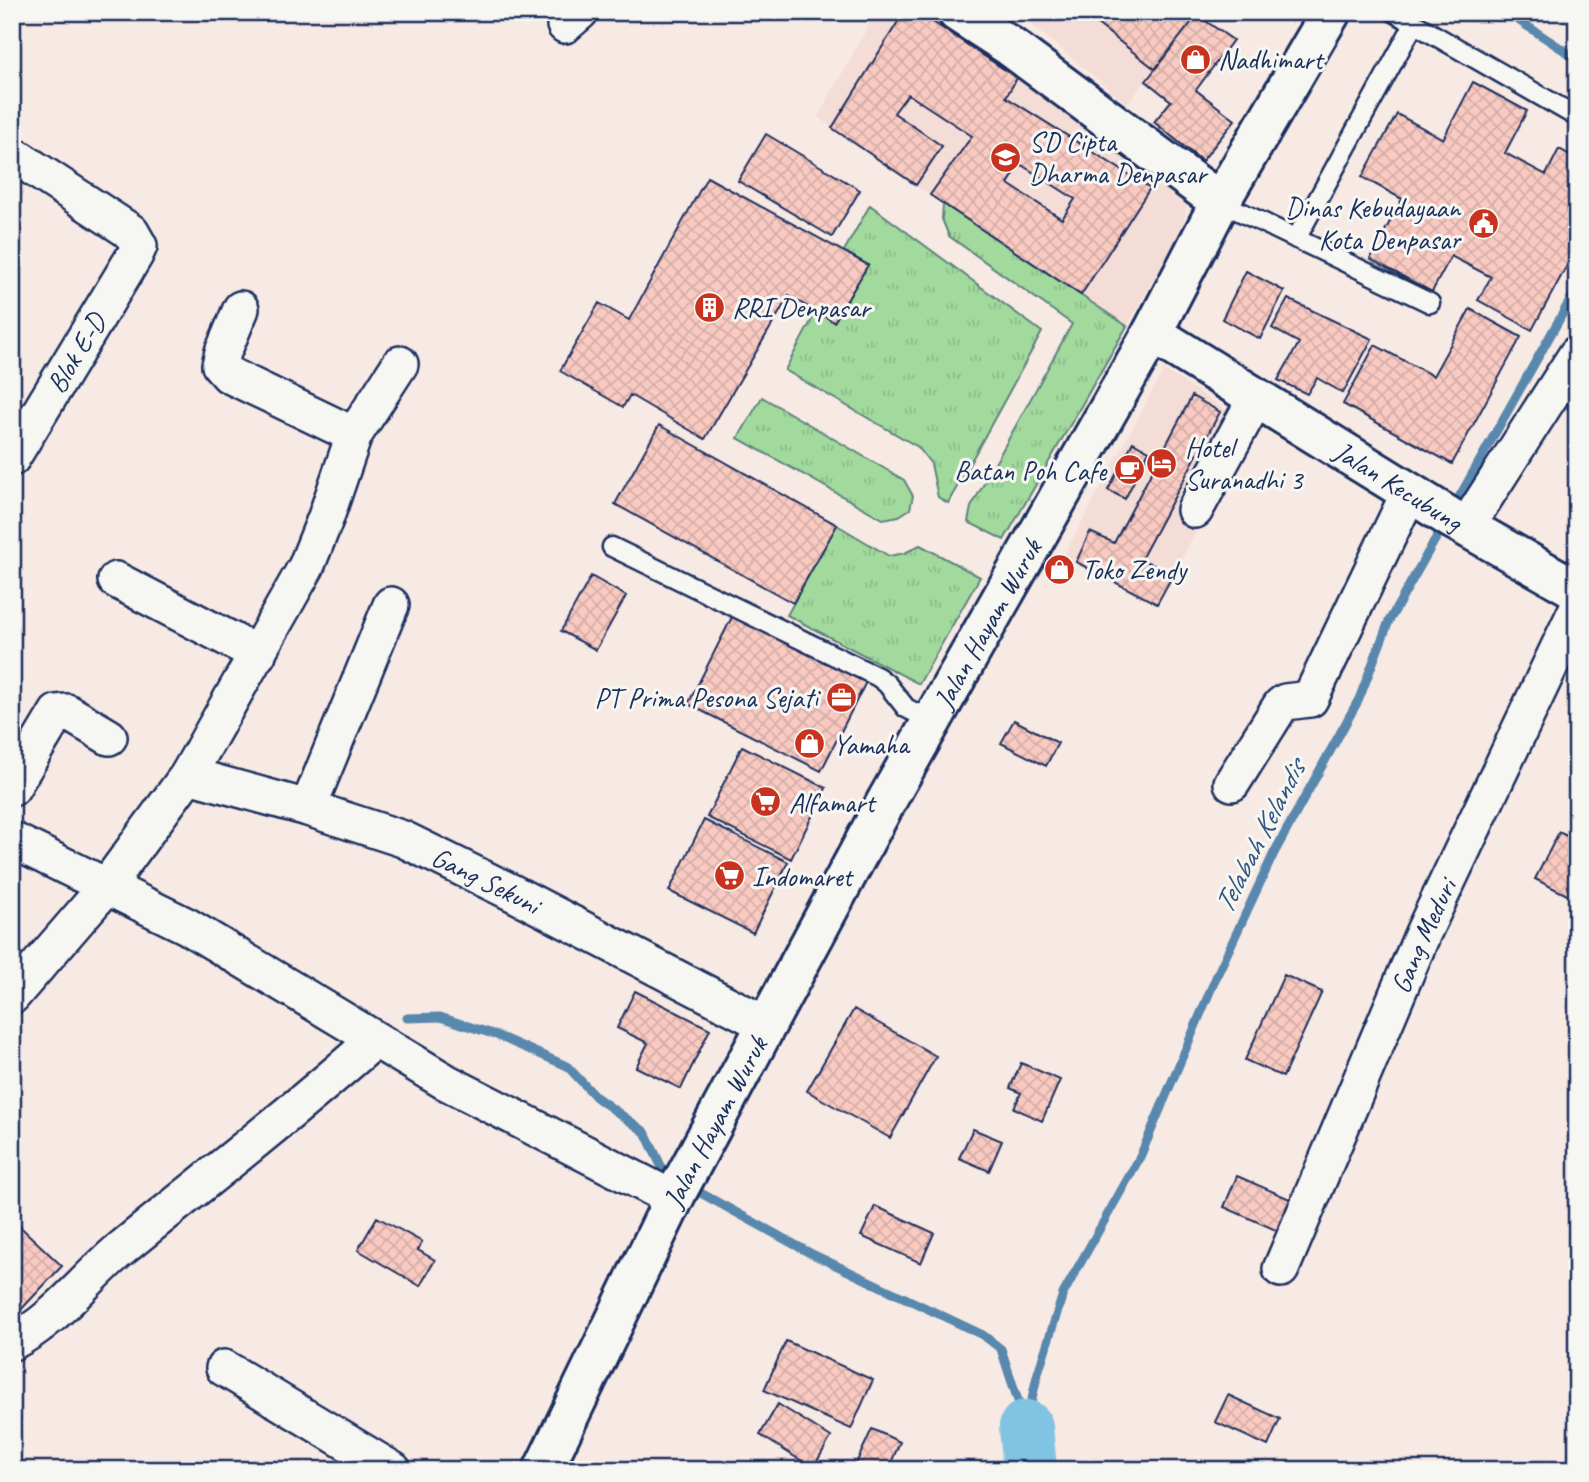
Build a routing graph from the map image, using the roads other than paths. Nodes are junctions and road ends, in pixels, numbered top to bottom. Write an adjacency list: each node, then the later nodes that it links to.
1 (957, 12): 7 (main road)
2 (1331, 12): 7 (main road, Jalan Hayam Wuruk)
3 (1394, 12): 4 (lane)
4 (1414, 24): 5 (lane); 8 (lane)
5 (1572, 114)
6 (12, 154): 16 (street, Blok E-D)
7 (1220, 202): 8 (lane); 11 (main road, Jalan Hayam Wuruk)
8 (1296, 239): 9 (lane)
9 (1430, 303)
10 (241, 309): 15 (street)
11 (1152, 333): 14 (main road, Jalan Kecubung); 25 (main road, Jalan Hayam Wuruk)
12 (1577, 354): 18 (street)
13 (400, 364): 15 (street)
14 (1256, 398): 17 (street); 18 (main road, Jalan Kecubung)
15 (354, 435): 24 (street)
16 (12, 458)
17 (1195, 510)
18 (1439, 511): 21 (main road, Jalan Kecubung); 28 (street)
19 (612, 547): 25 (lane)
20 (116, 580): 24 (street)
21 (1577, 590)
22 (391, 605): 30 (street)
23 (1577, 609): 37 (street, Gang Meduri)
24 (258, 654): 27 (street)
25 (932, 721): 34 (main road, Jalan Hayam Wuruk)
26 (109, 737): 29 (street)
27 (188, 775): 30 (street, Gang Sekuni); 32 (street)
28 (1232, 783)
29 (12, 788)
30 (308, 808): 34 (street, Gang Sekuni)
31 (12, 840): 32 (street)
32 (106, 887): 33 (street); 35 (street)
33 (12, 996)
34 (767, 1025): 36 (main road, Jalan Hayam Wuruk)
35 (368, 1038): 36 (street); 38 (street)
36 (676, 1195): 41 (main road, Jalan Hayam Wuruk)
37 (1281, 1269)
38 (12, 1342)
39 (224, 1368): 40 (street)
40 (393, 1470)
41 (543, 1470)

